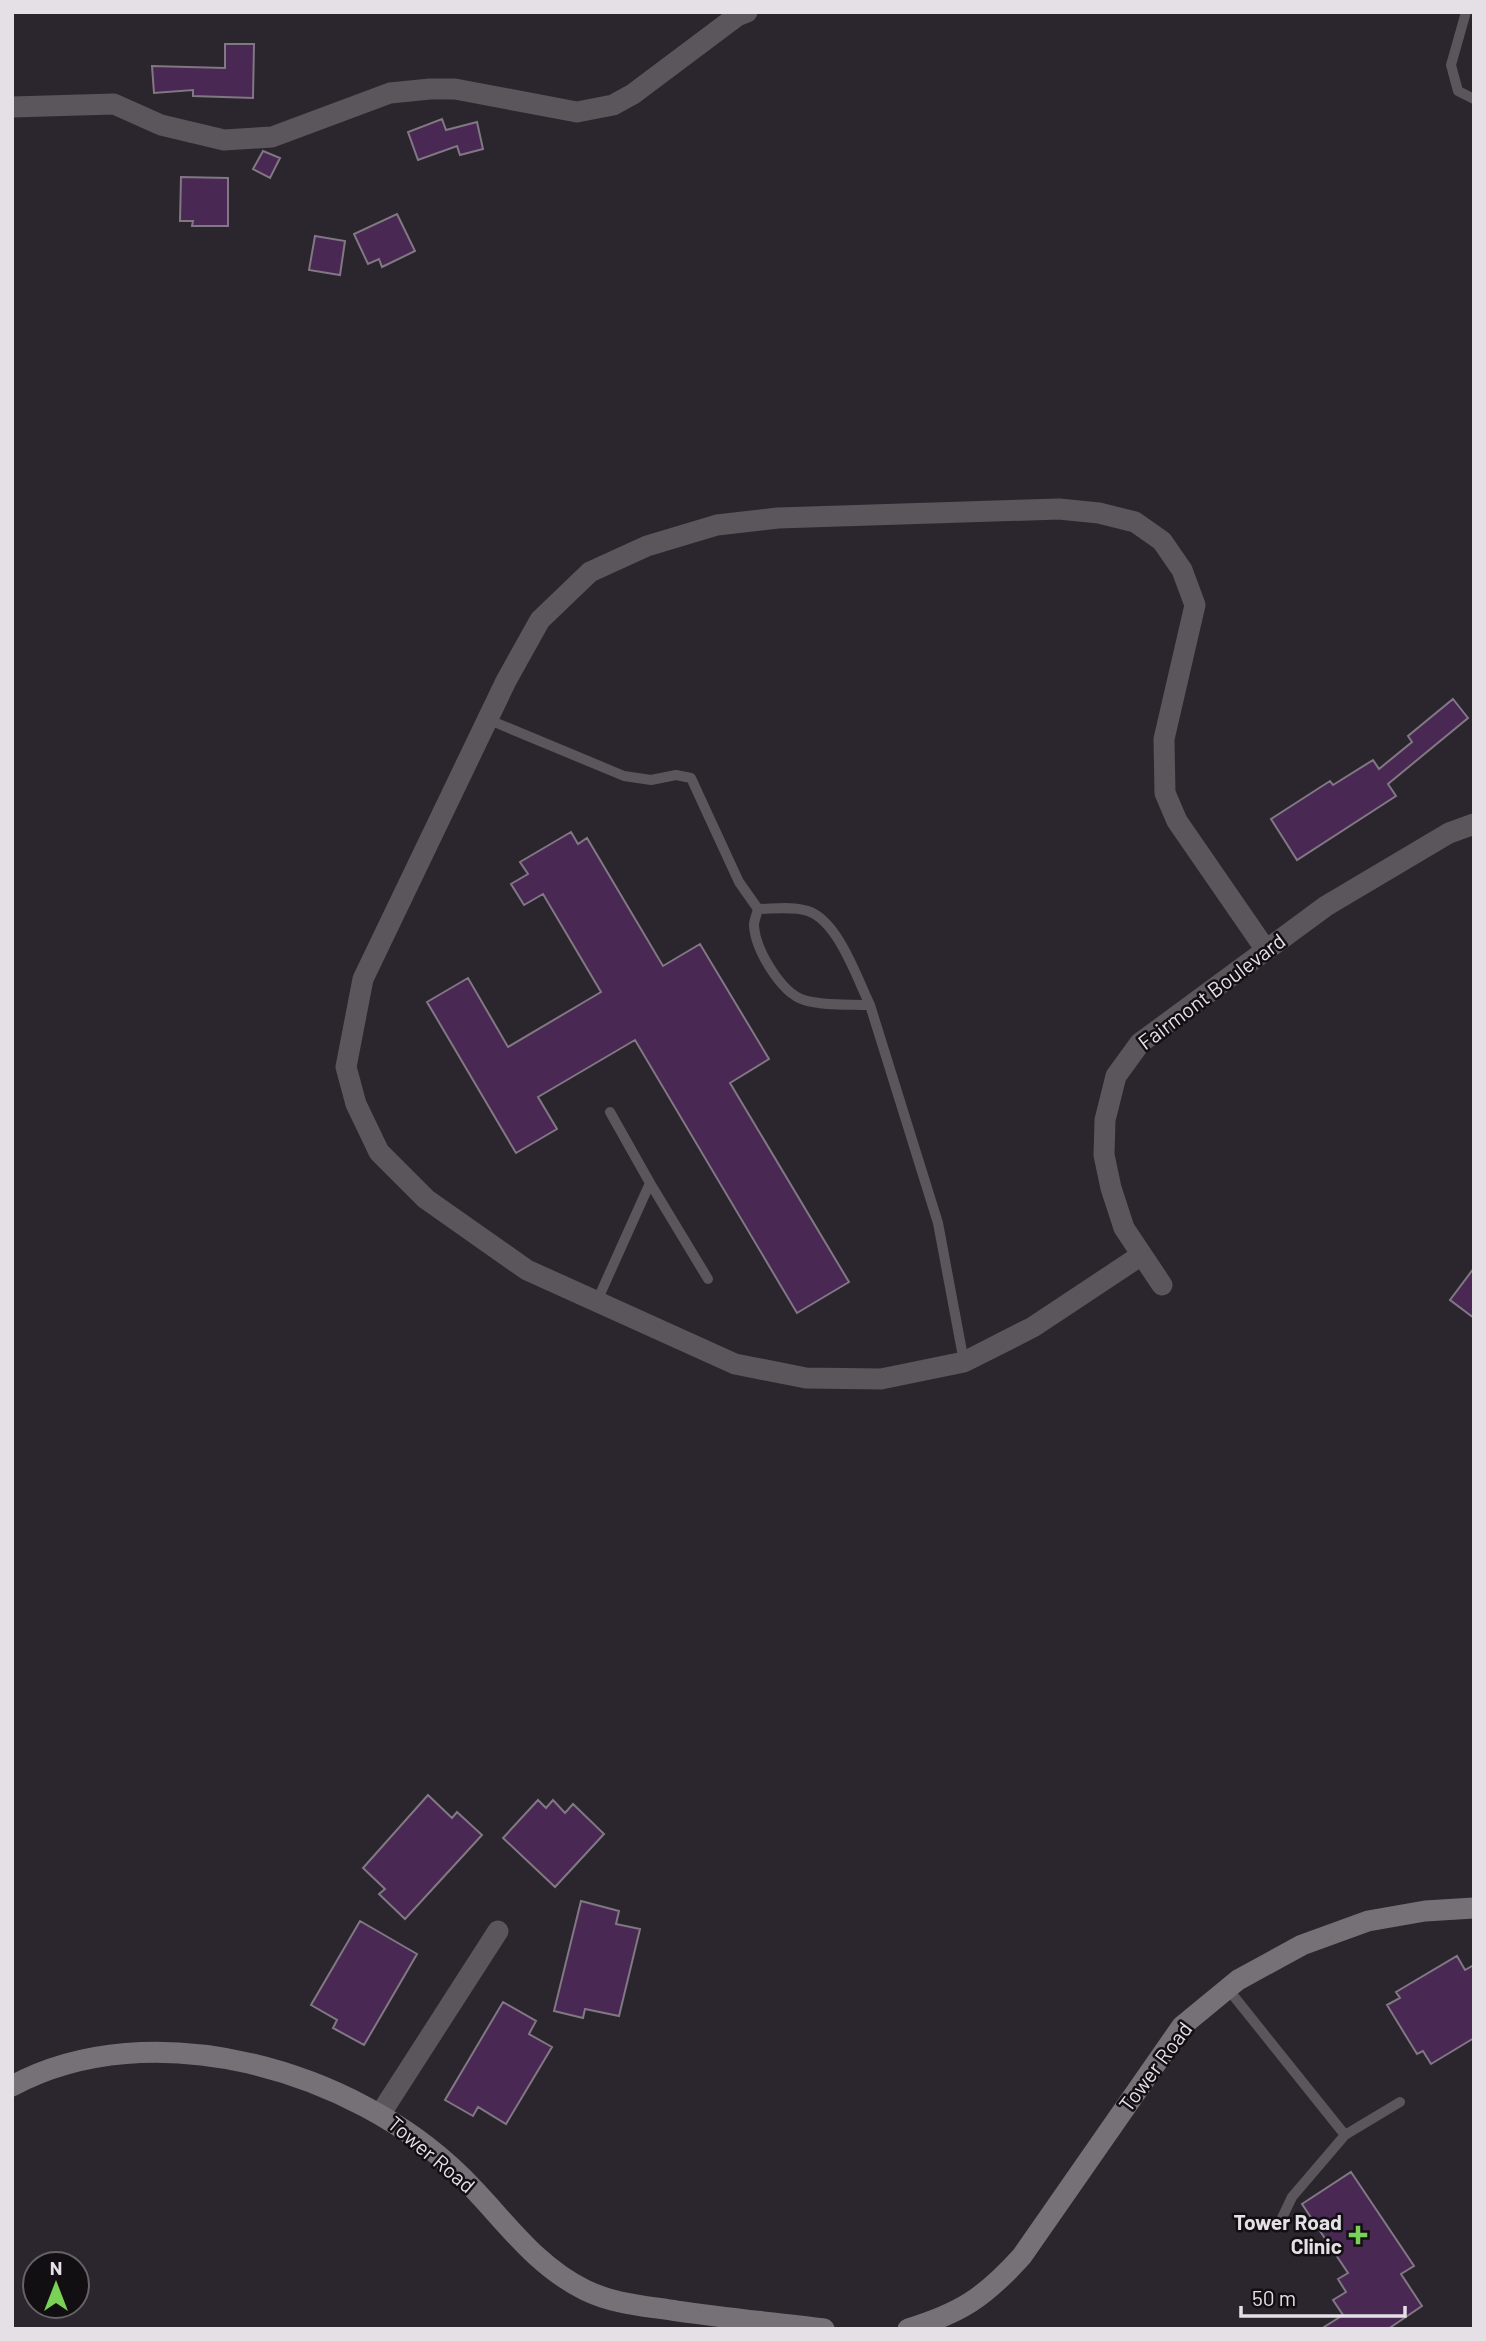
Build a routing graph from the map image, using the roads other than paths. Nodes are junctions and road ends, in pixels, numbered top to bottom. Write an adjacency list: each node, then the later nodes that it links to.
1 (747, 12): 4 (street)
2 (1466, 12): 3 (lane)
3 (1474, 99)
4 (12, 107)
5 (487, 719): 7 (lane); 8 (street); 15 (street)
6 (1474, 824): 8 (street, Fairmont Boulevard)
7 (758, 909): 9 (lane); 9 (lane)
8 (1266, 950): 12 (street, Fairmont Boulevard)
9 (870, 1005): 16 (lane)
10 (610, 1112): 11 (lane)
11 (650, 1183): 13 (lane); 15 (lane)
12 (1140, 1256): 14 (street, Fairmont Boulevard); 16 (street)
13 (708, 1279)
14 (1162, 1285)
15 (597, 1301): 16 (street)
16 (964, 1362)
17 (1474, 1908): 19 (street, Tower Road)
18 (498, 1931): 22 (street)
19 (1228, 1989): 23 (lane); 26 (street, Tower Road)
20 (12, 2087): 22 (street, Tower Road)
21 (1400, 2102): 23 (lane)
22 (381, 2113): 25 (street, Tower Road)
23 (1345, 2135): 24 (lane)
24 (1281, 2220)
25 (824, 2329)
26 (908, 2329)

